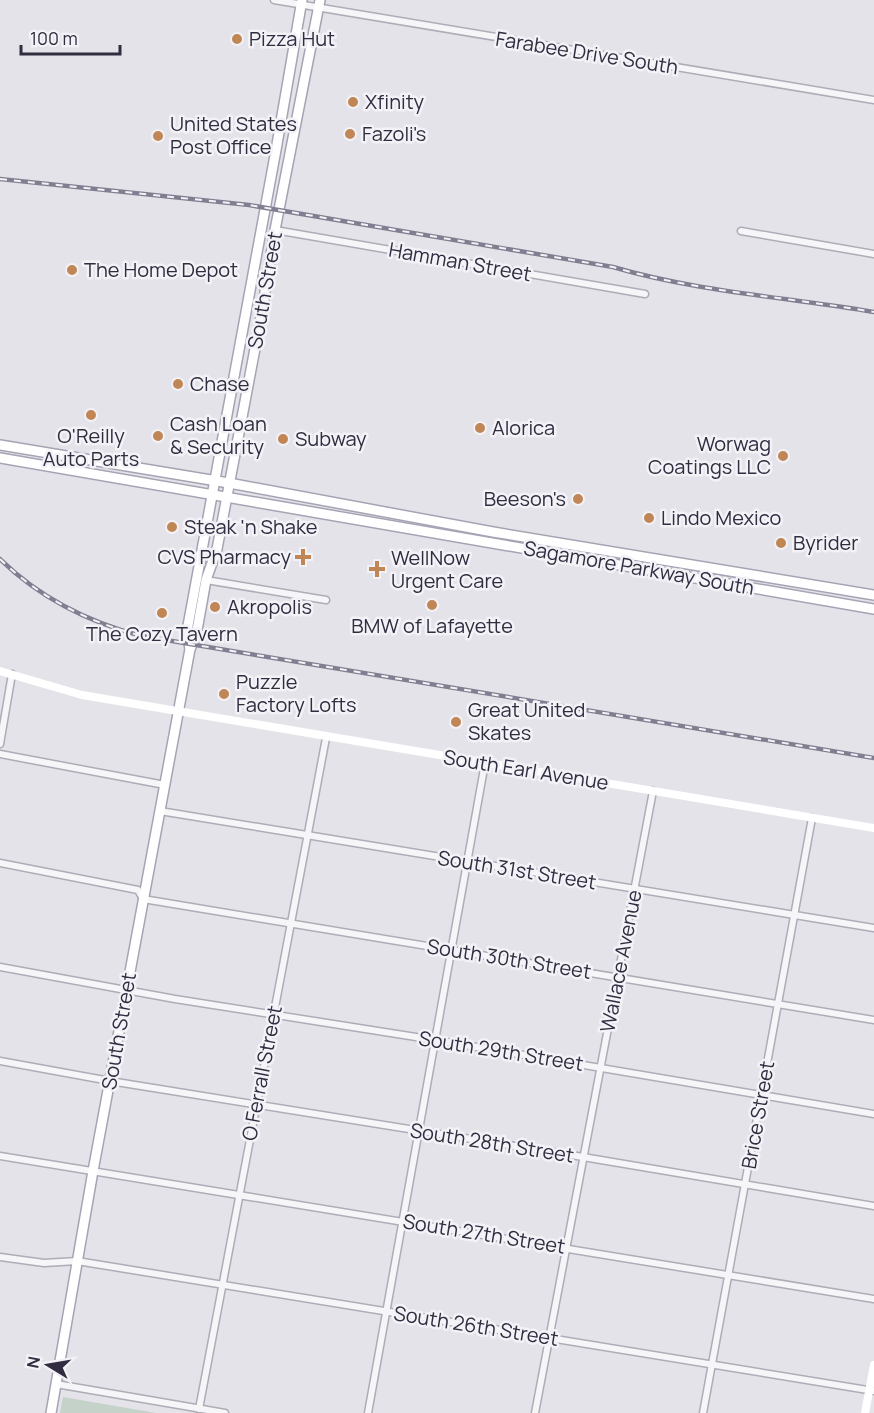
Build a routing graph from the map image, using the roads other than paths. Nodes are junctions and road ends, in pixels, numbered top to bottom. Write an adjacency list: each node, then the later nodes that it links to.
1 (274, 0): 2 (street, Farabee Drive South)
2 (301, 3): 3 (street, Farabee Drive South); 5 (main road, South Street)
3 (320, 4): 4 (street, Farabee Drive South); 6 (main road, South Street)
4 (874, 100)
5 (276, 150): 6 (main road); 13 (main road, South Street)
6 (290, 152): 7 (main road, South Street)
7 (275, 230): 10 (street, Hamman Street); 14 (main road, South Street)
8 (741, 231): 9 (street)
9 (874, 254)
10 (645, 294)
11 (0, 445): 13 (main road, Sagamore Parkway South)
12 (0, 458): 15 (main road, Sagamore Parkway South)
13 (216, 481): 14 (main road, Sagamore Parkway South); 15 (main road, South Street)
14 (229, 483): 16 (main road, South Street); 18 (main road, Sagamore Parkway South)
15 (213, 496): 16 (main road, Sagamore Parkway South); 21 (main road, South Street)
16 (226, 499): 17 (main road, South Street); 20 (main road, Sagamore Parkway South)
17 (206, 580): 19 (street); 21 (main road, South Street)
18 (874, 595)
19 (326, 600)
20 (874, 609)
21 (190, 649): 24 (main road, South Street)
22 (0, 671): 23 (street, South Earl Avenue)
23 (12, 674): 24 (street, South Earl Avenue); 26 (street)
24 (179, 712): 25 (street, South Earl Avenue); 29 (main road, South Street)
25 (326, 738): 28 (street, South Earl Avenue); 34 (street, O Ferrall Street)
26 (0, 744)
27 (0, 754): 29 (street)
28 (485, 763): 30 (street, South Earl Avenue); 35 (street)
29 (165, 785): 31 (main road, South Street)
30 (653, 791): 32 (street, South Earl Avenue); 37 (street, Wallace Avenue)
31 (160, 811): 34 (street, South 31st Street); 38 (main road, South Street)
32 (812, 818): 33 (street, South Earl Avenue); 39 (street, Brice Street)
33 (874, 828)
34 (307, 835): 35 (street, South 31st Street); 40 (street, O Ferrall Street)
35 (467, 861): 37 (street, South 31st Street); 42 (street)
36 (0, 863): 38 (street, South 30th Street)
37 (634, 889): 39 (street, South 31st Street); 44 (street, Wallace Avenue)
38 (143, 899): 40 (street, South 30th Street); 45 (main road, South Street)
39 (795, 915): 41 (street, South 31st Street); 46 (street, Brice Street)
40 (290, 924): 42 (street, South 30th Street); 47 (street, O Ferrall Street)
41 (874, 928)
42 (451, 949): 44 (street, South 30th Street); 49 (street)
43 (0, 967): 45 (street, South 29th Street)
44 (618, 977): 46 (street, South 30th Street); 51 (street, Wallace Avenue)
45 (127, 991): 47 (street, South 29th Street); 52 (main road, South Street)
46 (779, 1003): 48 (street, South 30th Street); 53 (street, Brice Street)
47 (273, 1015): 49 (street, South 29th Street); 54 (street, O Ferrall Street)
48 (874, 1020)
49 (435, 1040): 51 (street, South 29th Street); 56 (street)
50 (0, 1061): 52 (street, South 28th Street)
51 (600, 1067): 53 (street, South 29th Street); 58 (street, Wallace Avenue)
52 (110, 1081): 54 (street, South 28th Street); 59 (main road, South Street)
53 (762, 1094): 55 (street, South 29th Street); 60 (street, Brice Street)
54 (256, 1105): 56 (street, South 28th Street); 61 (street, O Ferrall Street)
55 (874, 1114)
56 (418, 1132): 58 (street, South 28th Street); 63 (street)
57 (0, 1156): 59 (street, South 27th Street)
58 (584, 1158): 60 (street, South 28th Street); 64 (street, Wallace Avenue)
59 (93, 1171): 61 (street, South 27th Street); 66 (main road, South Street)
60 (745, 1185): 62 (street, South 28th Street); 67 (street, Brice Street)
61 (239, 1195): 63 (street, South 27th Street); 68 (street, O Ferrall Street)
62 (874, 1206)
63 (402, 1221): 64 (street, South 27th Street); 70 (street)
64 (566, 1248): 67 (street, South 27th Street); 71 (street, Wallace Avenue)
65 (0, 1257): 66 (street, South 26th Street)
66 (77, 1261): 68 (street, South 26th Street); 74 (main road, South Street)
67 (729, 1274): 69 (street, South 27th Street); 72 (street, Brice Street)
68 (222, 1285): 70 (street, South 26th Street); 76 (street, O Ferrall Street)
69 (874, 1299)
70 (386, 1312): 71 (street, South 26th Street); 79 (street)
71 (549, 1337): 72 (street, South 26th Street); 80 (street, Wallace Avenue)
72 (712, 1365): 75 (street, South 26th Street); 81 (street, Brice Street)
73 (874, 1365): 75 (street)
74 (56, 1384): 76 (street); 77 (main road, South Street)
75 (872, 1391): 82 (street)
76 (199, 1409): 78 (street)
77 (51, 1413)
78 (225, 1413)
79 (368, 1413)
80 (535, 1413)
81 (703, 1413)
82 (865, 1413)

